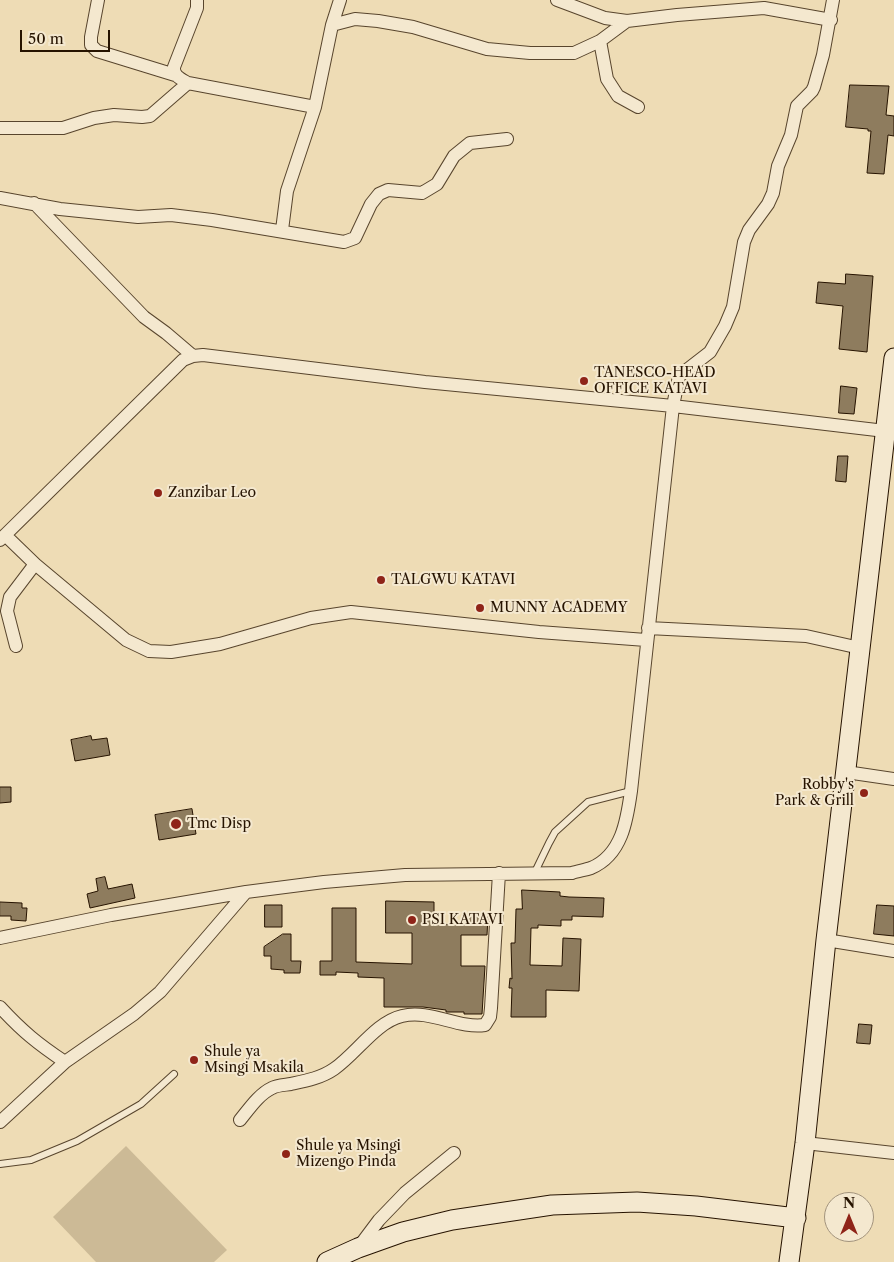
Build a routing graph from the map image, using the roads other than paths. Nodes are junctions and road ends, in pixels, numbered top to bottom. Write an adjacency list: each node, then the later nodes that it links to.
1 (98, 0): 11 (street)
2 (197, 0): 11 (street)
3 (340, 0): 9 (street)
4 (557, 0): 8 (street)
5 (833, 0): 7 (street)
6 (767, 4): 7 (street); 8 (street)
7 (831, 20): 22 (street)
8 (627, 21): 10 (street)
9 (332, 25): 10 (street); 13 (street)
10 (600, 41): 14 (street)
11 (176, 75): 12 (street)
12 (188, 83): 13 (street); 15 (street)
13 (315, 107): 19 (street)
14 (638, 108)
15 (0, 128)
16 (507, 138): 19 (street)
17 (0, 198): 18 (street)
18 (34, 203): 19 (street); 20 (street)
19 (282, 230)
20 (192, 356): 22 (street); 24 (street)
21 (894, 358): 23 (street)
22 (673, 406): 23 (street); 26 (street)
23 (885, 431): 28 (street)
24 (2, 537): 25 (street)
25 (34, 564): 26 (street); 27 (street)
26 (647, 634): 28 (street); 31 (street)
27 (16, 646)
28 (860, 648): 29 (street)
29 (846, 772): 30 (street); 36 (street)
30 (894, 779)
31 (631, 791): 33 (lane); 33 (street)
32 (499, 873): 33 (street); 34 (street); 41 (street)
33 (534, 874)
34 (246, 892): 35 (street); 39 (street)
35 (0, 938)
36 (826, 940): 37 (street); 43 (street)
37 (894, 952)
38 (0, 1007): 39 (street)
39 (66, 1062): 42 (street)
40 (174, 1074): 46 (lane)
41 (240, 1120)
42 (0, 1122)
43 (805, 1143): 45 (street); 47 (street)
44 (454, 1153): 48 (street)
45 (894, 1153)
46 (0, 1164)
47 (796, 1218): 48 (street); 50 (street)
48 (358, 1248): 49 (street)
49 (327, 1262)
50 (789, 1262)

